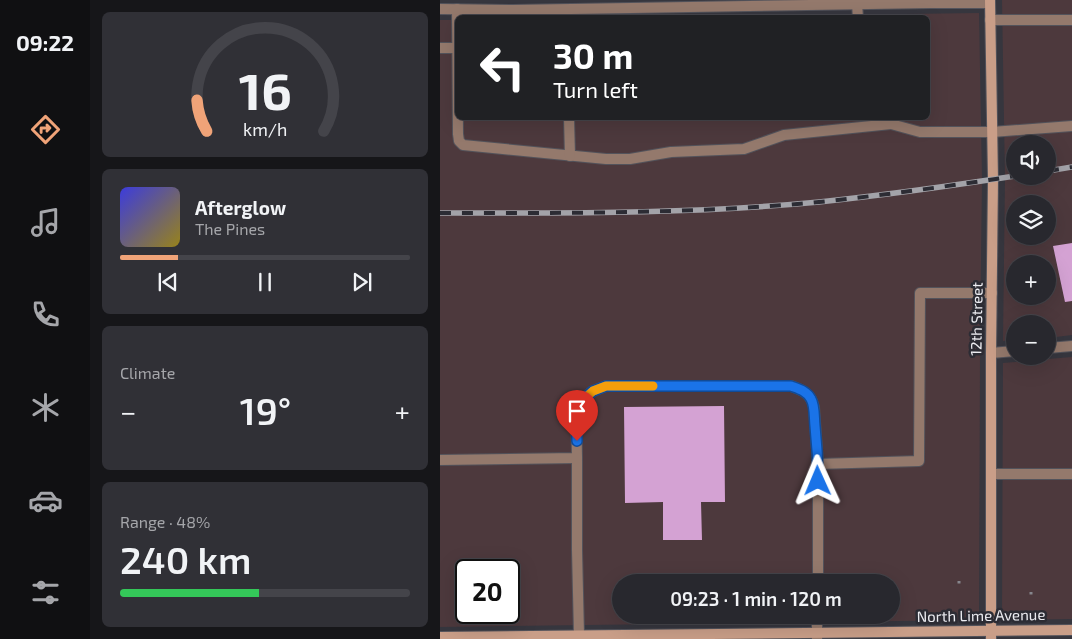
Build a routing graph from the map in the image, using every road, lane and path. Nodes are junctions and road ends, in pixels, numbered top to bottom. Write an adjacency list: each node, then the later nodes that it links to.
1 (990, 1): 2 (street); 8 (street, 12th Street)
2 (857, 4): 5 (street); 7 (street)
3 (440, 9): 4 (street)
4 (457, 10): 5 (street); 6 (street)
5 (568, 13)
6 (457, 15)
7 (858, 15)
8 (990, 20): 9 (street); 16 (street, 12th Street)
9 (1072, 20)
10 (440, 48): 11 (street)
11 (455, 48)
12 (458, 120): 17 (street)
13 (569, 120): 17 (street)
14 (887, 121): 16 (street); 17 (street)
15 (1072, 126): 16 (street)
16 (992, 132): 18 (street, 12th Street)
17 (570, 156)
18 (992, 293): 22 (street, 12th Street); 25 (street)
19 (1072, 346): 20 (street)
20 (1056, 347)
21 (1006, 352): 22 (street)
22 (991, 353): 26 (street, 12th Street)
23 (577, 458): 24 (street); 25 (street); 30 (street)
24 (440, 460)
25 (818, 464): 28 (street)
26 (991, 474): 27 (street); 31 (street, 12th Street)
27 (1072, 474)
28 (818, 574)
29 (1072, 630): 31 (street, North Lime Avenue)
30 (579, 635): 32 (street, North Lime Avenue); 33 (street, North Lime Avenue)
31 (991, 635): 32 (street, North Lime Avenue)
32 (817, 636)
33 (440, 637)

